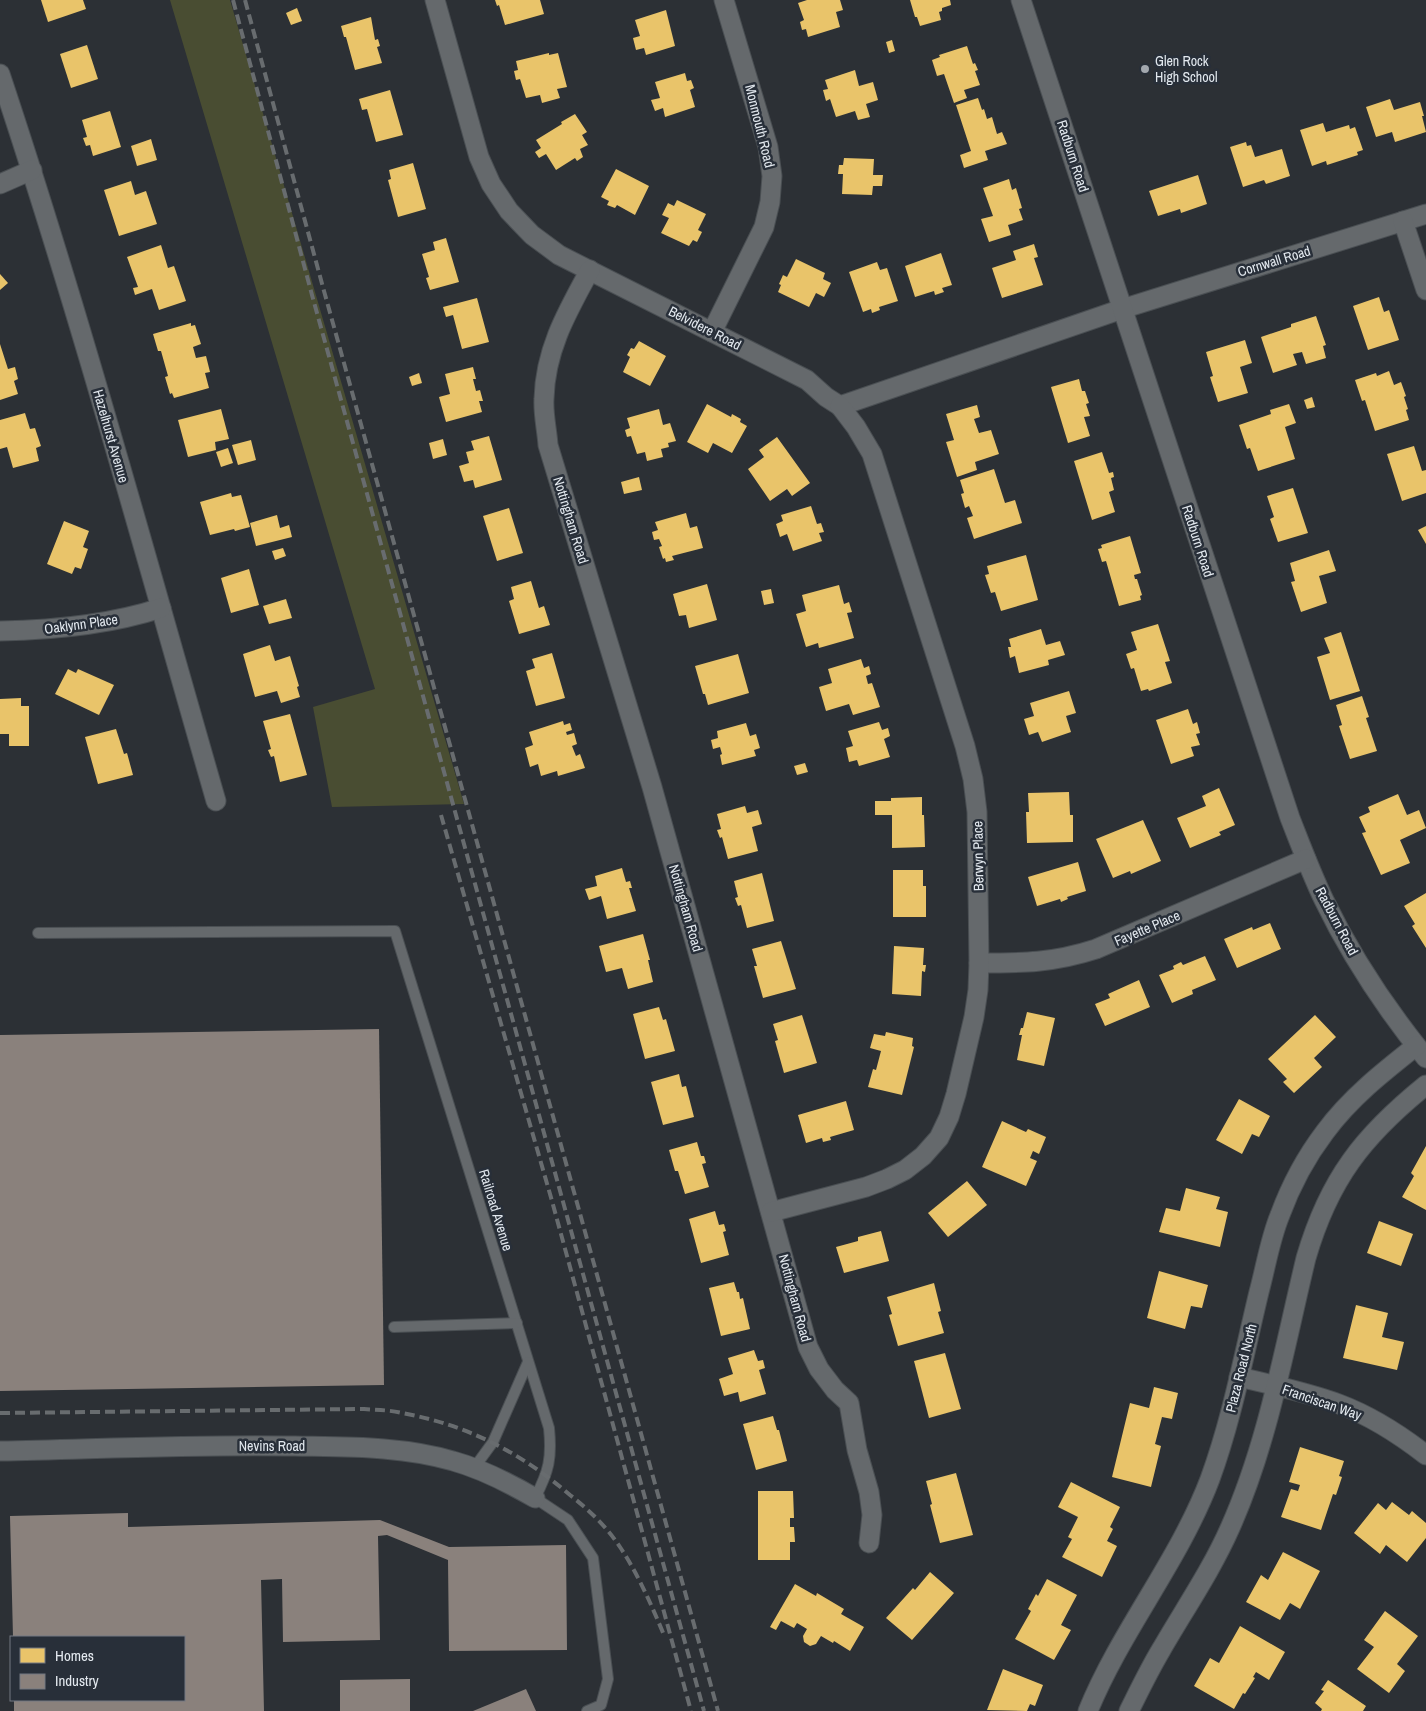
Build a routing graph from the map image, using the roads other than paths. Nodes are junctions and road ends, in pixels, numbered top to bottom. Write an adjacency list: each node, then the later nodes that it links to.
1 (435, 0): 9 (street, Belvidere Road)
2 (724, 0): 12 (street, Monmouth Road)
3 (1020, 0): 11 (street, Radburn Road)
4 (0, 74): 5 (street, Hazelhurst Avenue)
5 (32, 170): 6 (street); 14 (street, Hazelhurst Avenue)
6 (0, 184)
7 (1426, 214): 8 (street, Cornwall Road)
8 (1403, 221): 10 (street); 11 (street, Cornwall Road)
9 (590, 270): 12 (street, Belvidere Road); 22 (street, Nottingham Road)
10 (1426, 290)
11 (1122, 309): 13 (street); 17 (street, Radburn Road)
12 (712, 332): 13 (street, Belvidere Road)
13 (840, 406): 19 (street, Berwyn Place)
14 (161, 608): 15 (street, Oaklynn Place); 16 (street, Hazelhurst Avenue)
15 (0, 631)
16 (216, 800)
17 (1306, 859): 19 (street, Fayette Place); 20 (street, Radburn Road)
18 (38, 933): 23 (lane, Railroad Avenue)
19 (979, 963): 22 (street, Berwyn Place)
20 (1421, 1052): 26 (street, Plaza Road North)
21 (1426, 1085): 27 (street)
22 (771, 1212): 32 (street, Nottingham Road)
23 (517, 1324): 24 (lane); 25 (lane, Railroad Avenue)
24 (394, 1327)
25 (528, 1362): 30 (lane); 31 (lane, Railroad Avenue)
26 (1239, 1377): 27 (street, Franciscan Way); 34 (street, Plaza Road North)
27 (1275, 1386): 29 (street, Franciscan Way); 35 (street)
28 (0, 1451): 30 (street, Nevins Road)
29 (1426, 1455)
30 (474, 1468): 31 (street, Nevins Road)
31 (535, 1498): 33 (lane)
32 (869, 1543)
33 (587, 1711)
34 (1088, 1711)
35 (1129, 1711)

